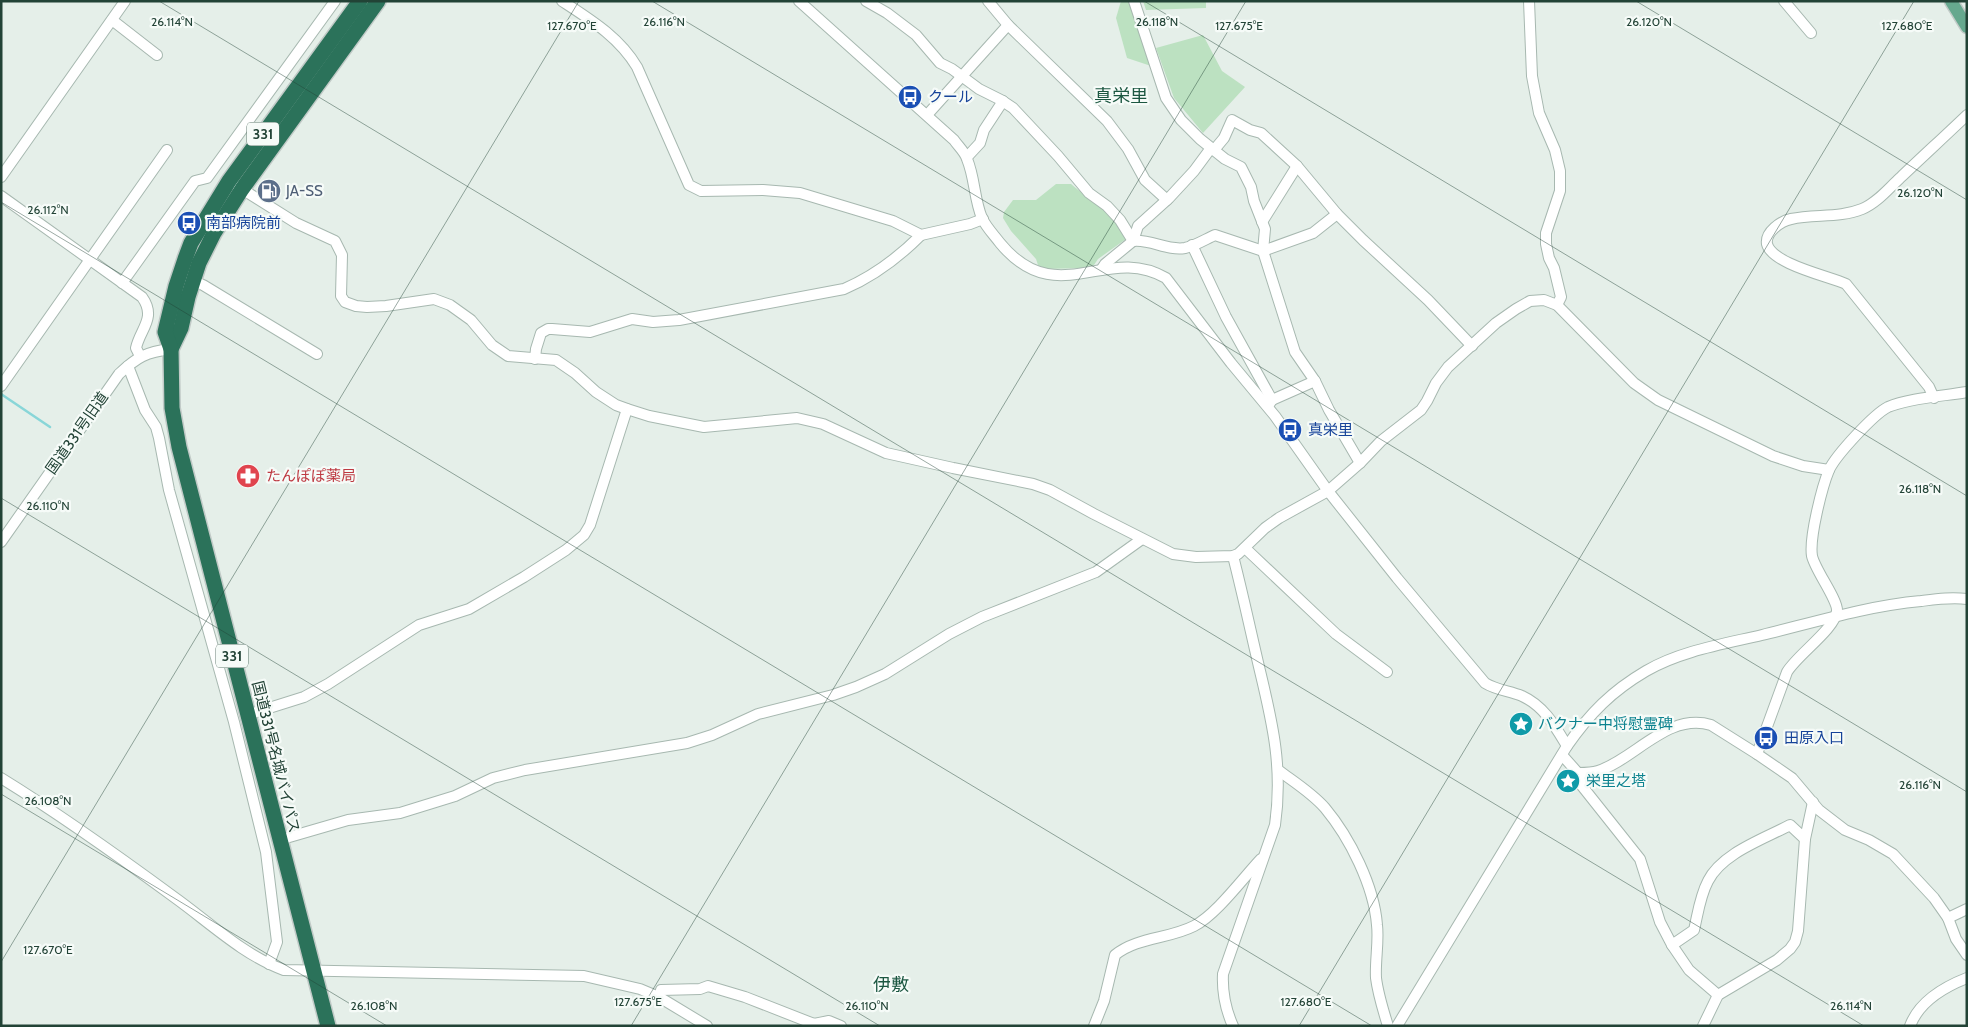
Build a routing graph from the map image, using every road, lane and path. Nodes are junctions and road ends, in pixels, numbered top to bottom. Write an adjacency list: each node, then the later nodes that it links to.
1 (125, 1): 13 (street)
2 (335, 1): 17 (street)
3 (360, 1): 19 (highway, 331)
4 (378, 1): 29 (highway, 331)
5 (562, 1): 35 (street)
6 (800, 1): 22 (street)
7 (866, 1): 20 (street)
8 (988, 1): 14 (street)
9 (1134, 1): 24 (street)
10 (1529, 1): 43 (street)
11 (1784, 1): 16 (street)
12 (1951, 1): 15 (main road)
13 (112, 20): 18 (street); 28 (street)
14 (1008, 25): 20 (street); 31 (street)
15 (1967, 27)
16 (1811, 33)
17 (302, 48): 19 (street); 42 (street)
18 (157, 55)
19 (318, 59): 29 (highway, 331)
20 (962, 77): 21 (street); 22 (street)
21 (1003, 101): 26 (street); 36 (street)
22 (927, 115): 26 (street)
23 (1967, 115): 53 (street)
24 (1212, 149): 27 (street); 31 (street); 34 (street)
25 (167, 150): 39 (street)
26 (967, 157): 33 (street)
27 (1297, 166): 32 (street); 34 (street)
28 (1, 177)
29 (235, 185): 41 (highway, 331); 48 (street)
30 (1, 196): 39 (street)
31 (1166, 200): 36 (street)
32 (1337, 214): 38 (street); 44 (street)
33 (983, 219): 35 (street); 40 (street)
34 (1262, 222): 38 (street)
35 (921, 235): 48 (street)
36 (1133, 241): 37 (street); 40 (street)
37 (1192, 245): 38 (street); 54 (street)
38 (1263, 251): 50 (street)
39 (89, 259): 42 (street); 51 (street)
40 (1101, 270): 54 (street)
41 (186, 278): 45 (highway, 331); 46 (street)
42 (122, 283): 47 (street)
43 (1557, 305): 44 (street); 57 (street)
44 (1472, 346): 56 (street)
45 (171, 349): 47 (street); 65 (highway, 国道331号名城バイパス / 331)
46 (317, 354)
47 (140, 356): 49 (street, 国道331号旧道)
48 (535, 359): 55 (street)
49 (128, 366): 60 (street, 国道331号旧道); 66 (street)
50 (1315, 381): 54 (street); 56 (street)
51 (1, 386)
52 (1967, 392): 53 (street)
53 (1934, 398): 57 (street)
54 (1270, 403): 58 (street)
55 (627, 409): 59 (street); 68 (street)
56 (1360, 463): 58 (street)
57 (1829, 470): 64 (street)
58 (1328, 491): 61 (street); 69 (street)
59 (1142, 539): 62 (street); 76 (street)
60 (1, 542)
61 (1245, 548): 62 (street); 67 (street)
62 (1233, 556): 71 (street)
63 (1967, 599): 64 (street)
64 (1834, 617): 69 (street); 70 (street)
65 (234, 666): 66 (street); 68 (highway, 国道331号名城バイパス / 331)
66 (219, 670): 82 (street)
67 (1387, 672)
68 (247, 715): 76 (highway, 国道331号名城バイパス / 331)
69 (1565, 750): 72 (street); 93 (street)
70 (1757, 754): 72 (street); 74 (street)
71 (1278, 770): 77 (street); 92 (street)
72 (1578, 773): 80 (street)
73 (1, 778): 82 (street)
74 (1813, 802): 75 (street); 79 (street)
75 (1805, 839): 80 (street); 85 (street)
76 (279, 840): 83 (highway, 国道331号名城バイパス / 331)
77 (1264, 856): 90 (street); 91 (street)
78 (1967, 909): 79 (street)
79 (1948, 918): 81 (street)
80 (1672, 945): 85 (street)
81 (1967, 955)
82 (269, 964): 83 (street)
83 (313, 971): 86 (street); 87 (highway, 国道331号名城バイパス / 331)
84 (1967, 978): 95 (street)
85 (1718, 995): 94 (street)
86 (659, 997): 88 (street); 89 (street)
87 (328, 1026)
88 (707, 1026)
89 (841, 1026)
90 (1094, 1026)
91 (1233, 1026)
92 (1388, 1026)
93 (1397, 1026)
94 (1703, 1026)
95 (1910, 1026)

